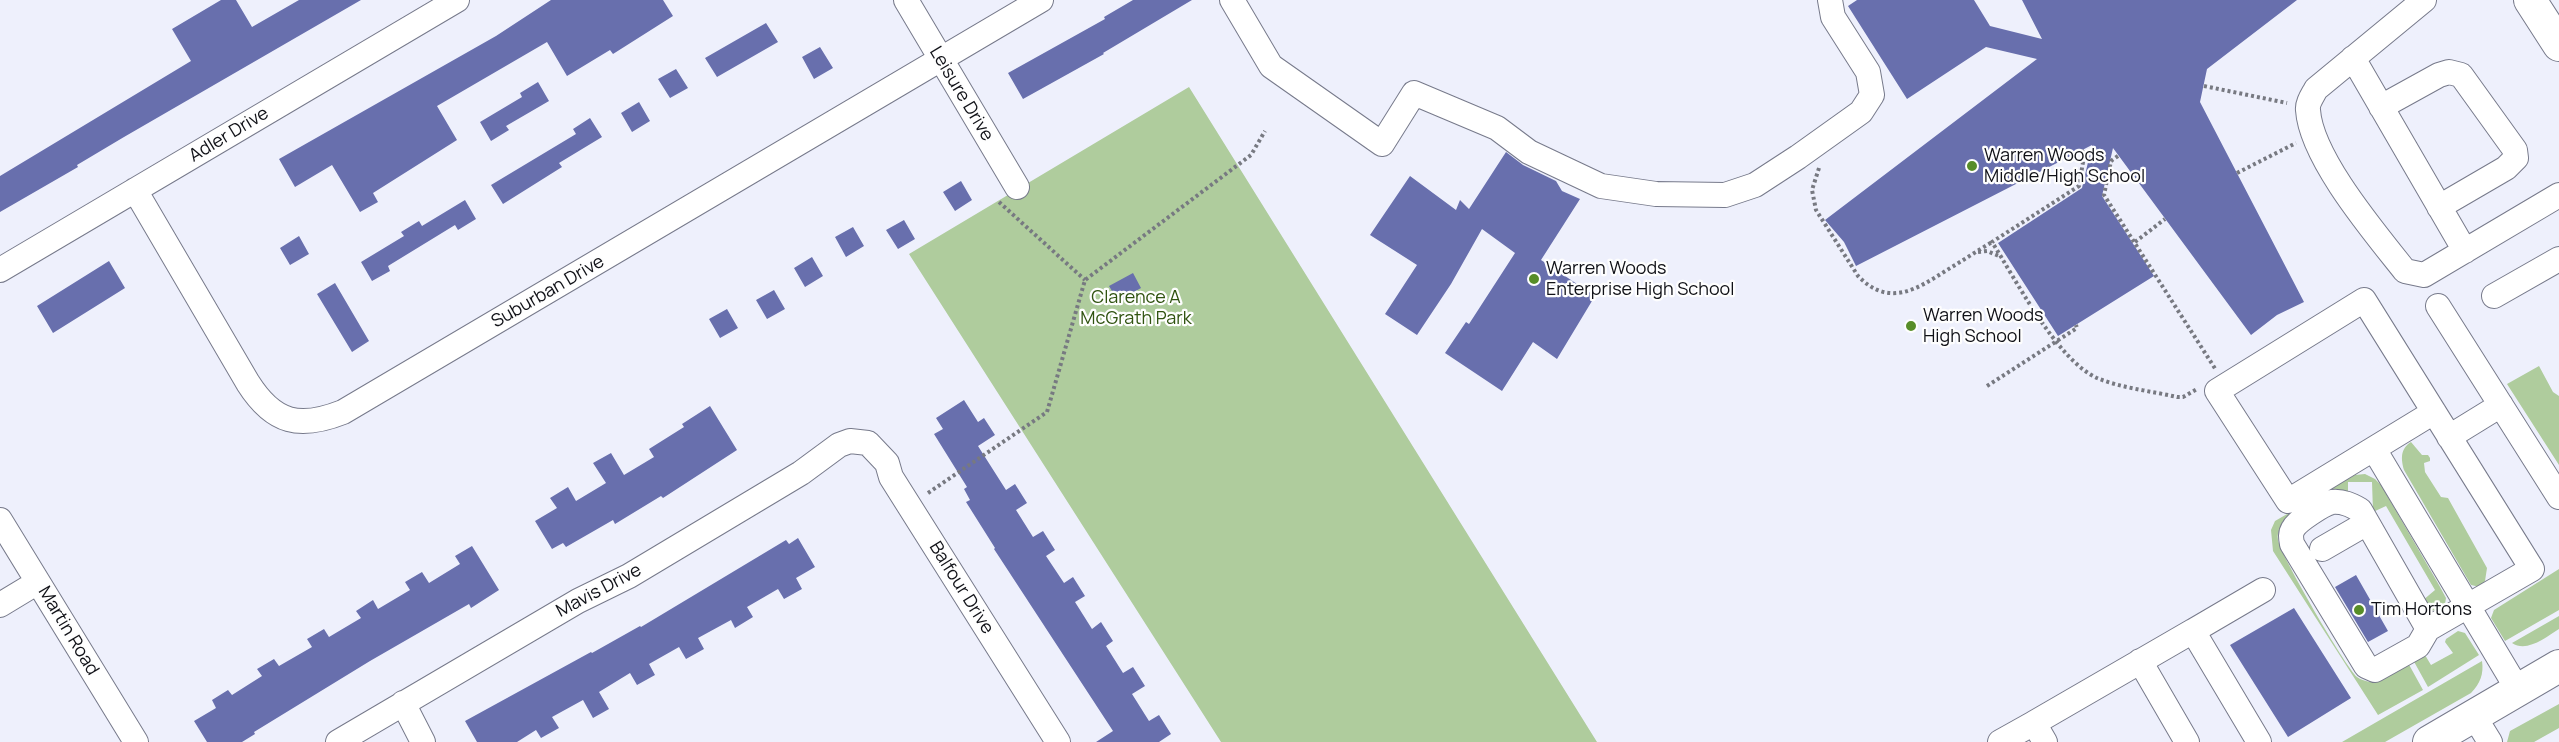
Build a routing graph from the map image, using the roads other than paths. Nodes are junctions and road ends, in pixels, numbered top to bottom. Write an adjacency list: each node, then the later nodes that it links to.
1 (457, 0): 12 (street, Adler Drive)
2 (906, 0): 10 (street, Leisure Drive)
3 (1041, 0): 10 (street, Suburban Drive)
4 (1232, 0): 5 (street)
5 (1830, 0)
6 (2424, 0): 9 (street)
7 (2530, 0): 8 (main road)
8 (2559, 45)
9 (2352, 58): 11 (street); 16 (street)
10 (941, 59): 12 (street, Suburban Drive); 13 (street, Leisure Drive)
11 (2381, 106): 15 (street); 15 (street)
12 (135, 190): 18 (street, Adler Drive)
13 (1008, 194)
14 (2559, 195): 16 (street)
15 (2439, 207): 16 (street)
16 (2464, 251)
17 (2559, 258): 19 (street)
18 (0, 270)
19 (2494, 296)
20 (2438, 306): 21 (street)
21 (2500, 405): 23 (street); 26 (street)
22 (2434, 412): 23 (street); 25 (street); 25 (street)
23 (2450, 437): 33 (street)
24 (859, 440): 39 (street, Mavis Drive); 45 (street, Balfour Drive)
25 (2373, 448): 33 (street)
26 (2559, 497)
27 (0, 520): 30 (street, Martin Road)
28 (2367, 523): 29 (street); 34 (street); 34 (street)
29 (2322, 549)
30 (38, 582): 32 (street); 42 (street, Martin Road)
31 (2263, 590): 35 (street)
32 (0, 605)
33 (2468, 606): 34 (street); 38 (street)
34 (2428, 629)
35 (2193, 631): 36 (street); 48 (street)
36 (2140, 661): 41 (street); 47 (street)
37 (2559, 666): 38 (main road)
38 (2518, 690): 40 (main road)
39 (403, 703): 43 (street, Mavis Drive); 44 (street)
40 (2474, 716): 49 (main road); 50 (street)
41 (2039, 732): 46 (street)
42 (136, 742)
43 (338, 742)
44 (423, 742)
45 (1058, 742)
46 (2000, 742)
47 (2187, 742)
48 (2259, 742)
49 (2429, 742)
50 (2490, 742)

